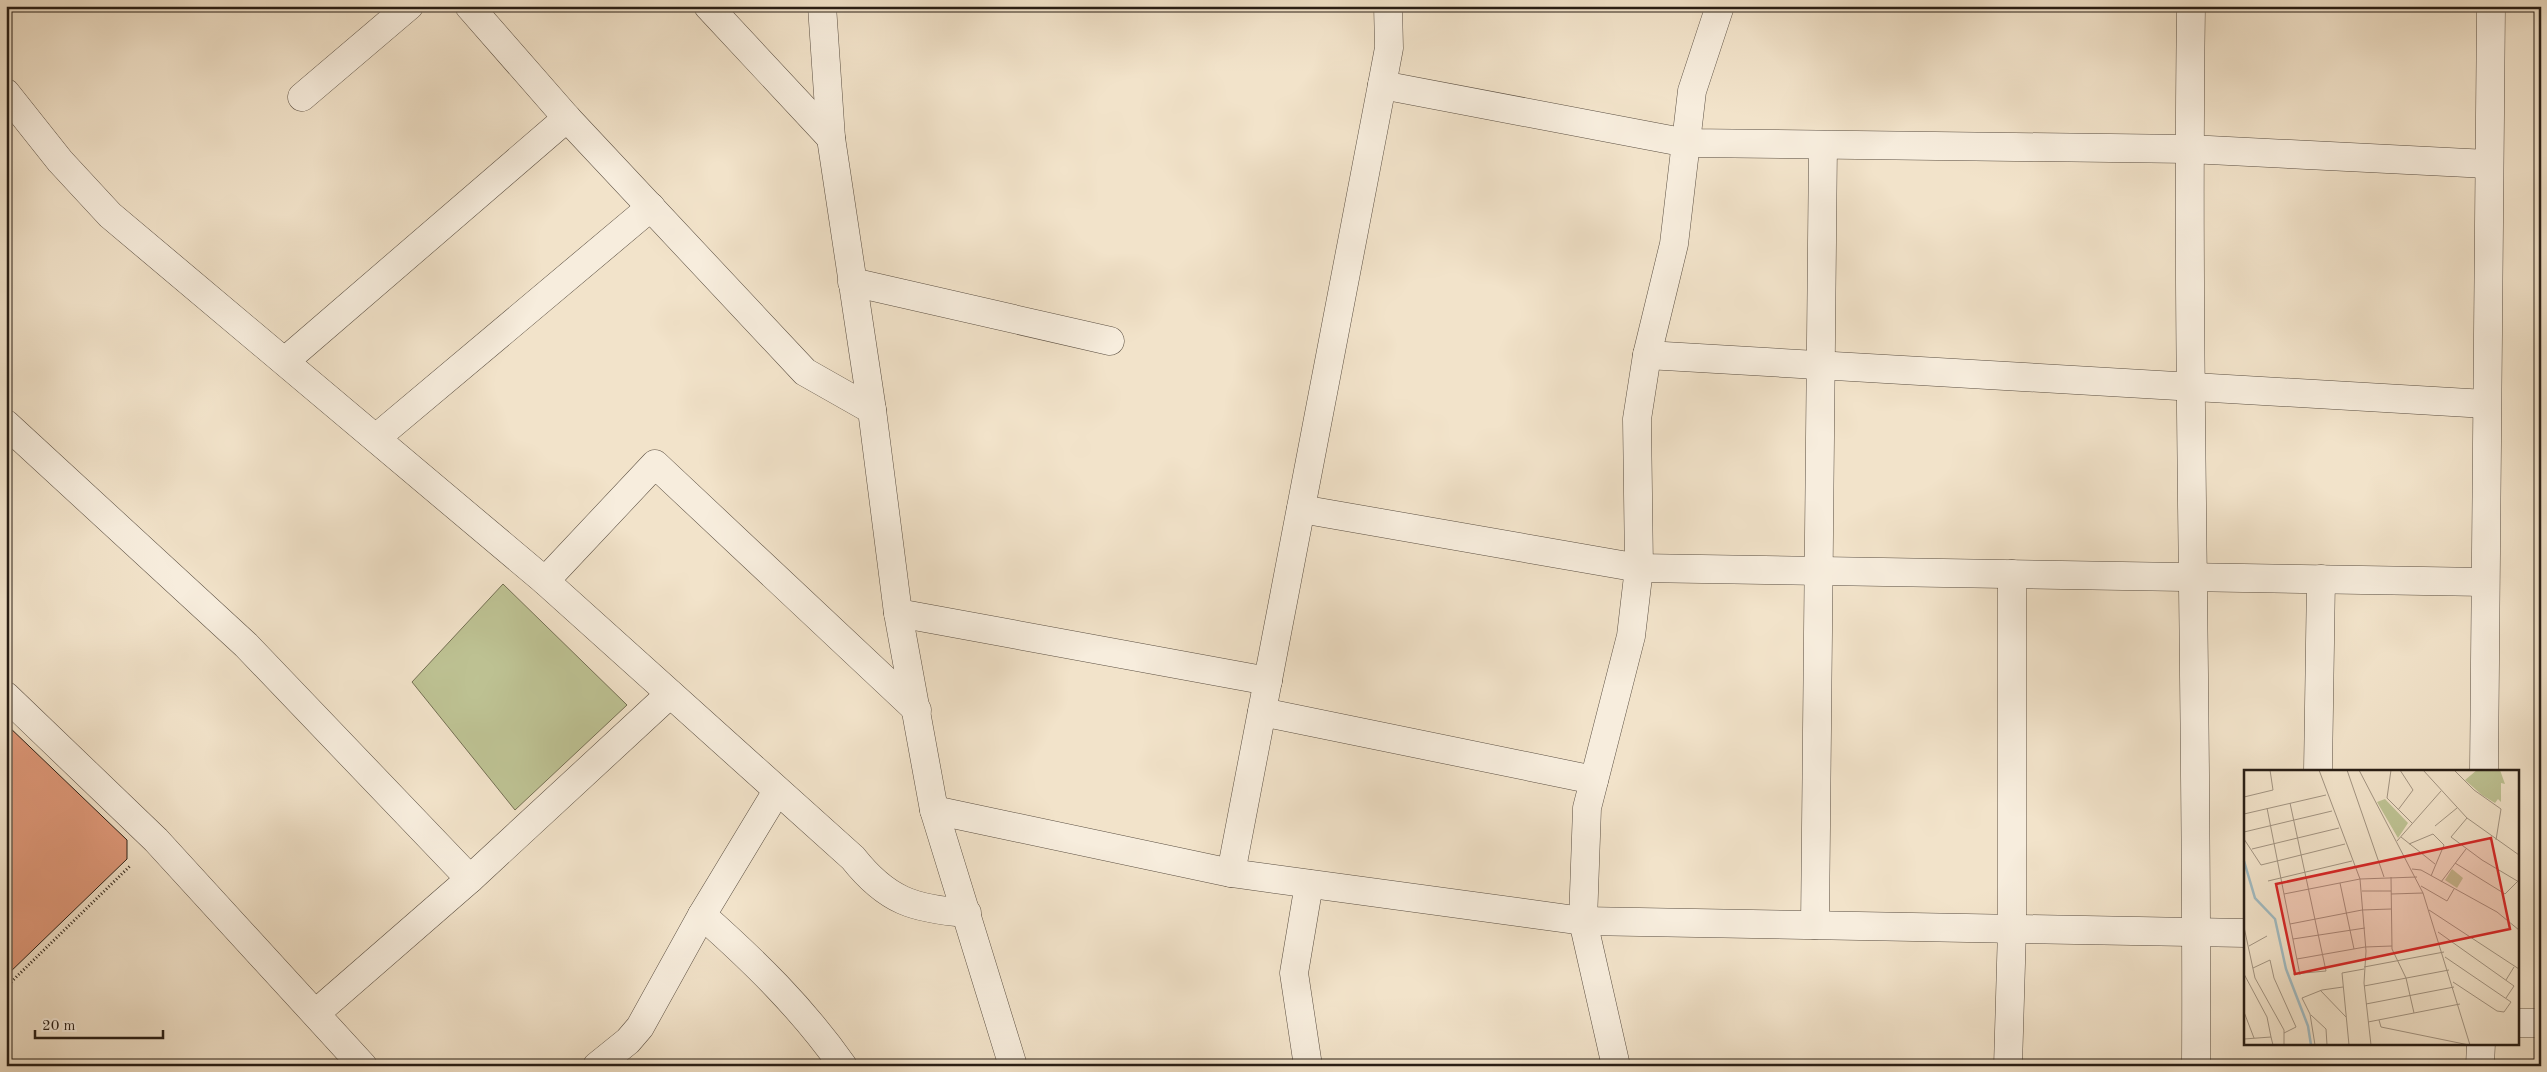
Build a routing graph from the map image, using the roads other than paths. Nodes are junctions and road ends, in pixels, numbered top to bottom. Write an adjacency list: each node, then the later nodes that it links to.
1 (409, 6): 11 (street)
2 (470, 6): 12 (street)
3 (708, 6): 13 (street)
4 (822, 6): 13 (street)
5 (1388, 6): 9 (street)
6 (1720, 6): 14 (street)
7 (2191, 6): 16 (street)
8 (2491, 6): 17 (street)
9 (1382, 84): 14 (street); 29 (street)
10 (6, 93): 22 (street)
11 (302, 97)
12 (567, 118): 18 (street); 22 (street)
13 (831, 138): 19 (street)
14 (1687, 143): 15 (street); 21 (street)
15 (1823, 145): 16 (street); 23 (street)
16 (2189, 149): 17 (street); 24 (street)
17 (2488, 164): 25 (street)
18 (651, 207): 26 (street); 28 (street)
19 (852, 282): 20 (street); 26 (street)
20 (1110, 341)
21 (1647, 355): 23 (street); 30 (street)
22 (285, 362): 28 (street)
23 (1821, 367): 24 (street); 31 (street)
24 (2192, 386): 25 (street); 33 (street)
25 (2486, 404): 36 (street)
26 (872, 410): 37 (street)
27 (6, 424): 49 (street)
28 (376, 438): 35 (street)
29 (1301, 509): 30 (street); 38 (street)
30 (1639, 568): 31 (street); 45 (street)
31 (1818, 571): 32 (street); 54 (street)
32 (2012, 574): 33 (street); 55 (street)
33 (2193, 577): 34 (street); 56 (street)
34 (2320, 579): 36 (street); 43 (street)
35 (545, 581): 39 (street); 41 (street)
36 (2485, 582): 44 (street)
37 (898, 613): 38 (street); 41 (street)
38 (1268, 681): 42 (street)
39 (670, 694): 46 (street); 49 (street)
40 (6, 696): 58 (street)
41 (917, 710): 47 (street)
42 (1262, 712): 45 (street); 48 (street)
43 (2318, 770)
44 (2484, 770)
45 (1594, 780): 53 (street)
46 (777, 791): 51 (street); 52 (street)
47 (934, 810): 48 (street); 51 (street)
48 (1231, 873): 50 (street)
49 (470, 879): 58 (street)
50 (1309, 884): 53 (street); 66 (street)
51 (967, 913): 65 (street)
52 (702, 915): 63 (street); 64 (street)
53 (1583, 921): 54 (street); 67 (street)
54 (1815, 925): 55 (street)
55 (2012, 928): 56 (street); 68 (street)
56 (2197, 932): 57 (street); 69 (street)
57 (2244, 933)
58 (316, 1013): 62 (street)
59 (2520, 1023): 60 (street)
60 (2541, 1023)
61 (2481, 1044): 70 (street)
62 (363, 1066)
63 (597, 1066)
64 (843, 1066)
65 (1013, 1066)
66 (1308, 1066)
67 (1616, 1066)
68 (2008, 1066)
69 (2196, 1066)
70 (2480, 1066)

